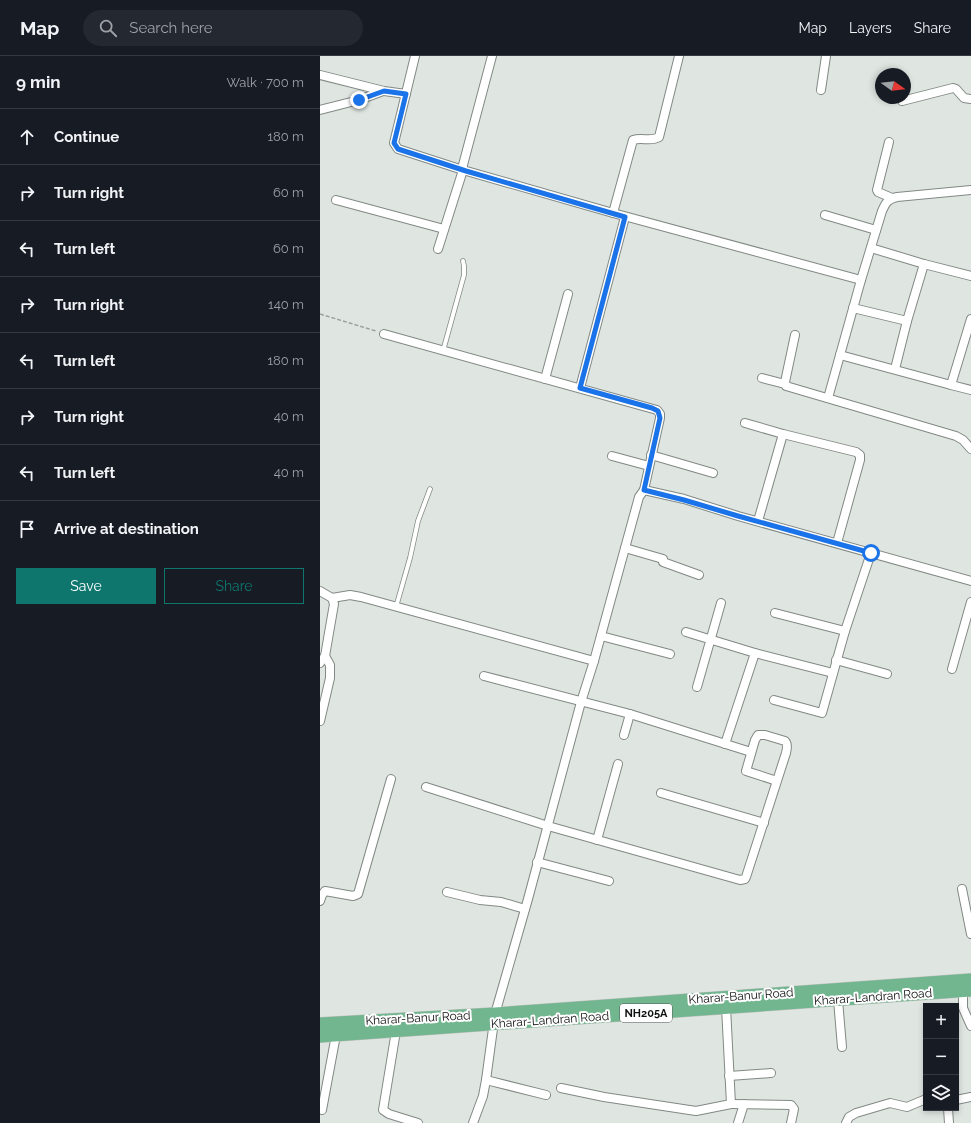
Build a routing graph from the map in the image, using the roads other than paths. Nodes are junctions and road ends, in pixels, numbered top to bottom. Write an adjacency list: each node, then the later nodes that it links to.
1 (415, 56): 8 (street)
2 (492, 56): 13 (street)
3 (679, 56): 17 (street)
4 (826, 56): 6 (street)
5 (320, 75): 7 (street)
6 (821, 90)
7 (384, 91): 8 (street); 11 (street)
8 (406, 94): 13 (street)
9 (911, 99): 10 (street)
10 (971, 99)
11 (320, 110)
12 (889, 142): 15 (street)
13 (463, 170): 17 (street); 20 (street)
14 (971, 190): 15 (street)
15 (892, 198): 21 (street)
16 (336, 200): 20 (street)
17 (613, 213): 19 (street)
18 (825, 215): 21 (street)
19 (625, 217): 27 (street); 41 (street)
20 (444, 229): 23 (street)
21 (876, 230): 22 (street)
22 (871, 248): 25 (street); 27 (street)
23 (438, 250)
24 (463, 261): 34 (lane)
25 (924, 264): 26 (street); 31 (street)
26 (971, 276)
27 (861, 280): 29 (street)
28 (568, 294): 38 (street)
29 (853, 308): 31 (street); 35 (street)
30 (971, 318): 40 (street)
31 (907, 321): 36 (street)
32 (384, 334): 34 (street)
33 (795, 335): 39 (street)
34 (443, 351): 38 (street)
35 (840, 355): 36 (street); 43 (street)
36 (895, 369): 40 (street)
37 (762, 378): 39 (street)
38 (545, 379): 41 (street)
39 (785, 384): 43 (street)
40 (951, 385): 42 (street)
41 (580, 388): 47 (street)
42 (971, 390)
43 (828, 398): 46 (street)
44 (745, 422): 45 (street)
45 (783, 434): 53 (street); 54 (street)
46 (971, 449)
47 (651, 455): 49 (street); 50 (street)
48 (612, 456): 49 (street)
49 (649, 466): 52 (street)
50 (713, 473)
51 (430, 489): 63 (lane)
52 (644, 490): 53 (street); 55 (street)
53 (758, 521): 54 (street)
54 (837, 543): 56 (street)
55 (625, 548): 57 (street); 67 (street)
56 (871, 553): 58 (street); 65 (street)
57 (698, 575)
58 (971, 581)
59 (320, 591): 60 (street)
60 (332, 598): 63 (street); 71 (street)
61 (971, 602): 74 (street)
62 (721, 603): 68 (street)
63 (396, 608): 73 (street)
64 (775, 613): 65 (street)
65 (845, 631): 72 (street)
66 (686, 632): 68 (street)
67 (601, 636): 70 (street); 73 (street)
68 (710, 640): 69 (street); 78 (street)
69 (755, 653): 75 (street); 84 (street)
70 (670, 654)
71 (322, 660): 82 (street)
72 (836, 660): 75 (street); 76 (street)
73 (594, 661): 80 (street)
74 (952, 669)
75 (833, 673): 79 (street)
76 (887, 674)
77 (484, 676): 80 (street)
78 (697, 687)
79 (774, 700)
80 (581, 702): 81 (street); 92 (street)
81 (630, 714): 83 (street); 84 (street)
82 (320, 720)
83 (624, 735)
84 (725, 744): 85 (street)
85 (751, 752): 88 (street); 88 (street)
86 (618, 764): 93 (street)
87 (391, 779): 98 (street)
88 (777, 781): 91 (street)
89 (426, 787): 92 (street)
90 (661, 793): 91 (street)
91 (764, 823): 93 (street)
92 (548, 826): 93 (street); 94 (street)
93 (597, 840)
94 (537, 862): 95 (street); 99 (street)
95 (610, 881)
96 (962, 889): 100 (street)
97 (447, 892): 99 (street)
98 (320, 901)
99 (525, 909): 104 (street)
100 (971, 934)
101 (968, 987): 102 (highway, Kharar-Landran Road / NH205A); 104 (highway, Kharar-Banur Road / NH205A); 106 (street)
102 (838, 1000): 103 (highway, Kharar-Landran Road / NH205A); 110 (street)
103 (726, 1007): 104 (highway, Kharar-Landran Road / NH205A); 112 (street)
104 (494, 1019): 105 (highway, Kharar-Banur Road / NH205A); 107 (highway, Kharar-Landran Road / NH205A); 113 (street)
105 (320, 1024)
106 (971, 1026)
107 (396, 1031): 108 (highway, Kharar-Landran Road / NH205A); 123 (street)
108 (336, 1035): 109 (highway, Kharar-Landran Road / NH205A); 121 (street)
109 (320, 1036)
110 (842, 1047)
111 (771, 1074): 112 (street)
112 (729, 1076): 119 (street)
113 (486, 1080): 115 (street); 124 (street)
114 (561, 1088): 119 (street)
115 (546, 1095)
116 (971, 1098): 118 (street)
117 (923, 1100): 127 (street)
118 (959, 1100)
119 (731, 1104): 120 (street)
120 (744, 1104): 125 (street); 126 (street)
121 (322, 1110)
122 (948, 1111): 128 (street)
123 (418, 1123)
124 (474, 1123)
125 (738, 1123)
126 (791, 1123)
127 (846, 1123)
128 (949, 1123)

